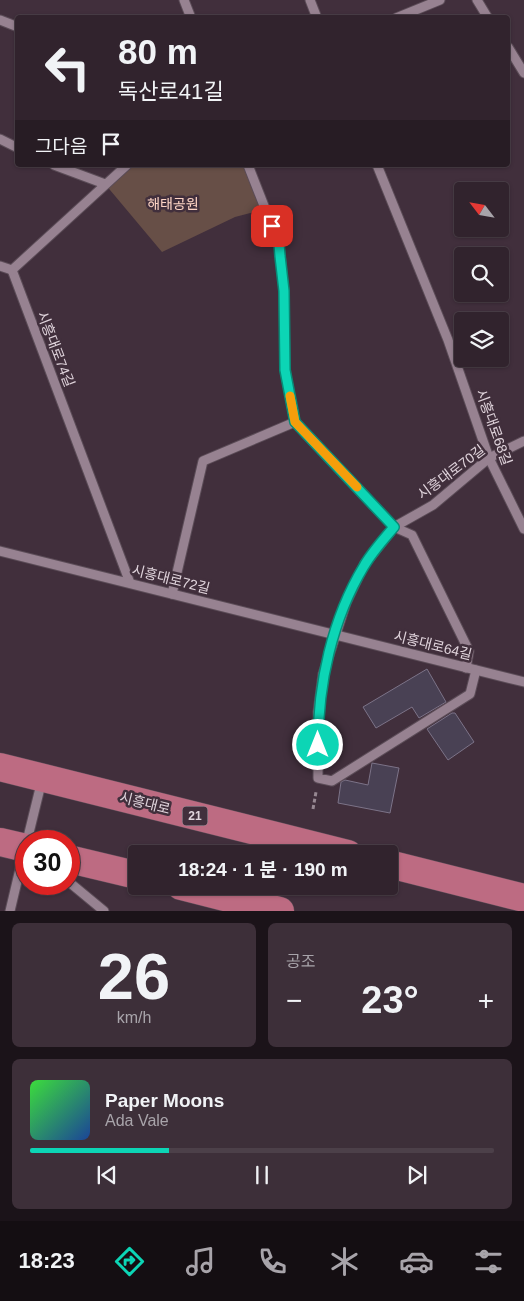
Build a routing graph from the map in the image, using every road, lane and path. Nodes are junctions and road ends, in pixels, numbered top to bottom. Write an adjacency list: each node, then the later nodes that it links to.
1 (184, 0): 5 (street)
2 (310, 0): 6 (street)
3 (440, 0): 7 (street)
4 (477, 0): 8 (street)
5 (190, 15)
6 (316, 15)
7 (403, 15)
8 (486, 15)
9 (0, 20): 10 (street)
10 (15, 26)
11 (510, 50): 12 (street)
12 (524, 73)
13 (0, 139): 14 (street)
14 (15, 146)
15 (59, 167): 19 (street)
16 (125, 167): 19 (street)
17 (249, 167): 22 (street)
18 (378, 167): 24 (street, 시흥대로68길)
19 (105, 184): 21 (street)
20 (0, 266): 21 (street)
21 (12, 270): 28 (street, 시흥대로74길)
22 (295, 422): 25 (street); 29 (street)
23 (524, 441): 24 (street, 시흥대로70길)
24 (489, 458): 25 (street, 시흥대로70길); 26 (street, 시흥대로68길)
25 (394, 527): 30 (street, 시흥대로70길); 31 (street)
26 (524, 530)
27 (0, 550): 28 (street, 시흥대로72길)
28 (130, 583): 29 (street, 시흥대로72길)
29 (172, 594): 30 (street, 시흥대로72길)
30 (335, 635): 31 (street, 시흥대로64길); 32 (street, 시흥대로70길)
31 (466, 668): 32 (street, 시흥대로64길)
32 (476, 670): 33 (street, 시흥대로64길)
33 (524, 682)
34 (0, 767): 35 (main road, 시흥대로 / 21)
35 (42, 777): 36 (street); 37 (main road, 시흥대로 / 21)
36 (25, 830)
37 (312, 845)
38 (80, 861): 40 (main road)
39 (398, 866): 44 (main road)
40 (128, 873)
41 (15, 878): 45 (street)
42 (80, 891): 46 (street)
43 (216, 895): 47 (main road)
44 (524, 898)
45 (10, 911)
46 (104, 911)
47 (280, 911)

